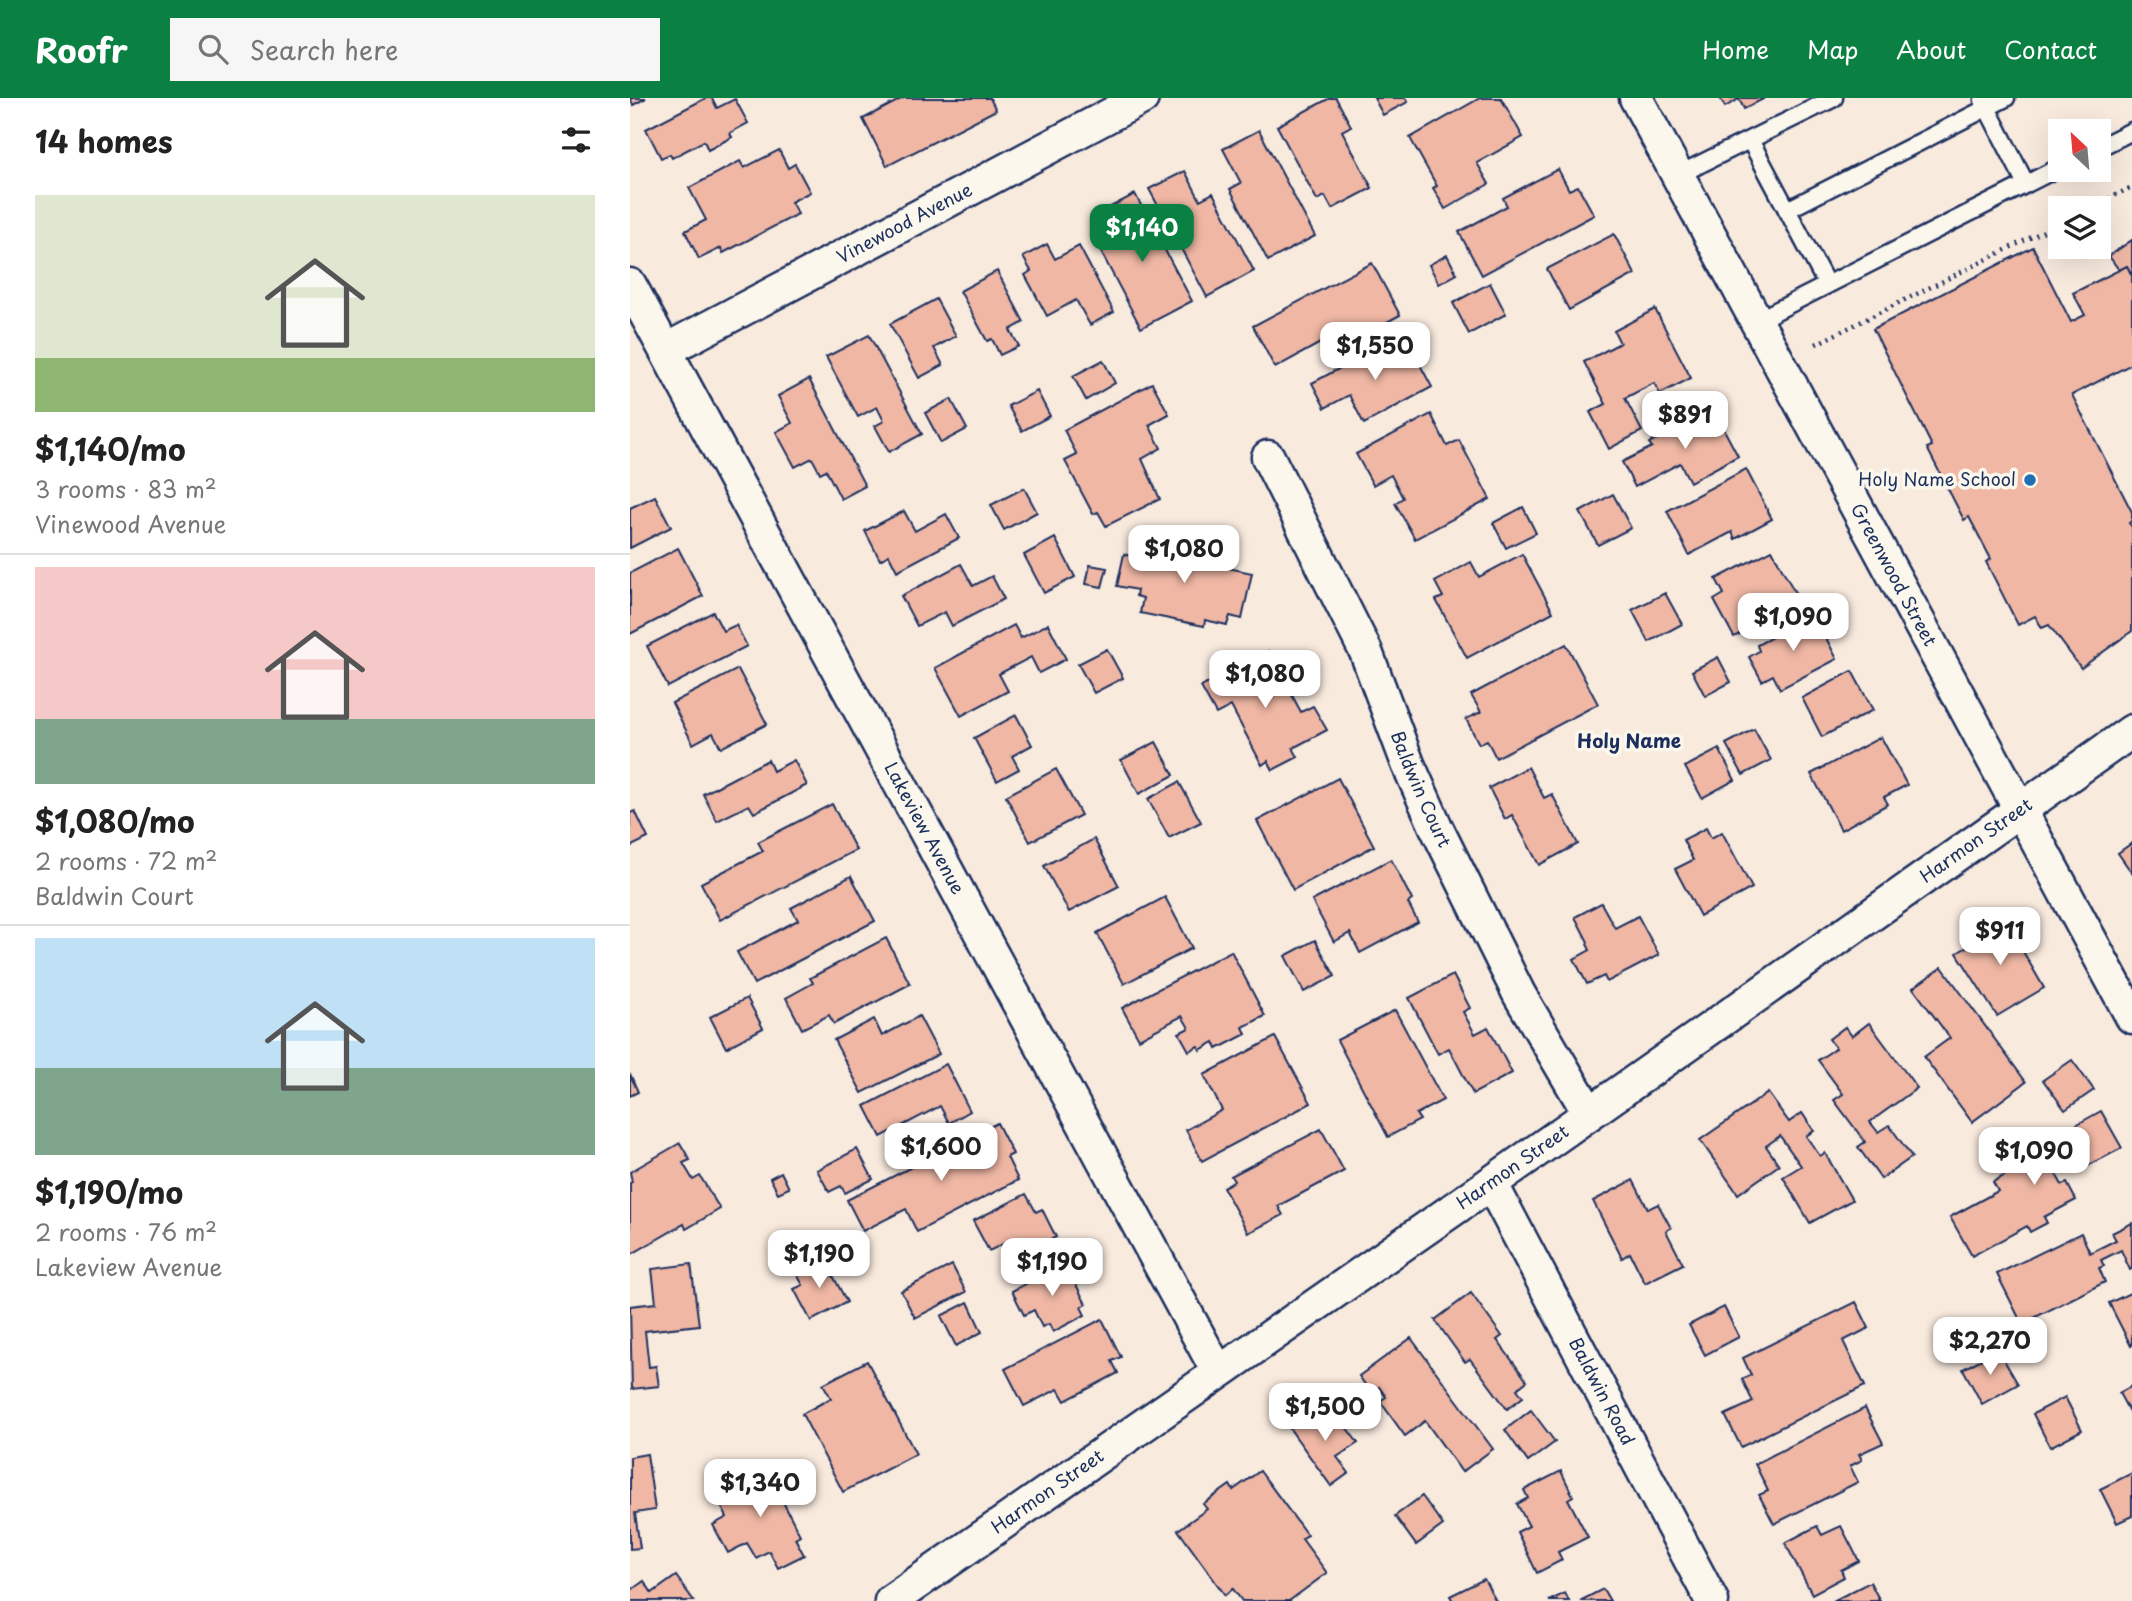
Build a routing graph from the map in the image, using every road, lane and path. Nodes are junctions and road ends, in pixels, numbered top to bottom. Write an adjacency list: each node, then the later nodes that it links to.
1 (1142, 98): 6 (street, Vinewood Avenue)
2 (1636, 98): 11 (street, Greenwood Street)
3 (1834, 98): 8 (lane)
4 (2006, 98): 5 (lane)
5 (1984, 103): 12 (lane); 15 (lane)
6 (1089, 110): 21 (street, Vinewood Avenue)
7 (2132, 131): 9 (lane)
8 (1750, 140): 11 (lane); 15 (lane)
9 (2111, 142)
10 (2048, 173): 12 (lane)
11 (1678, 176): 19 (street, Greenwood Street)
12 (2026, 184): 18 (lane)
13 (2132, 187): 14 (path)
14 (2111, 198)
15 (1787, 210): 18 (lane)
16 (2048, 229): 20 (path)
17 (630, 285): 21 (street, Lakeview Avenue)
18 (1827, 285): 19 (lane)
19 (1756, 321): 24 (street, Greenwood Street)
20 (1816, 344)
21 (666, 351): 28 (street, Lakeview Avenue)
22 (1268, 457): 26 (street, Baldwin Court)
23 (2132, 732): 24 (street, Harmon Street)
24 (2021, 810): 25 (street, Greenwood Street); 26 (street, Harmon Street)
25 (2132, 1017)
26 (1589, 1113): 27 (street, Harmon Street)
27 (1491, 1183): 28 (street, Harmon Street); 30 (street, Baldwin Road)
28 (1218, 1372): 29 (street, Harmon Street)
29 (891, 1601)
30 (1712, 1601)

